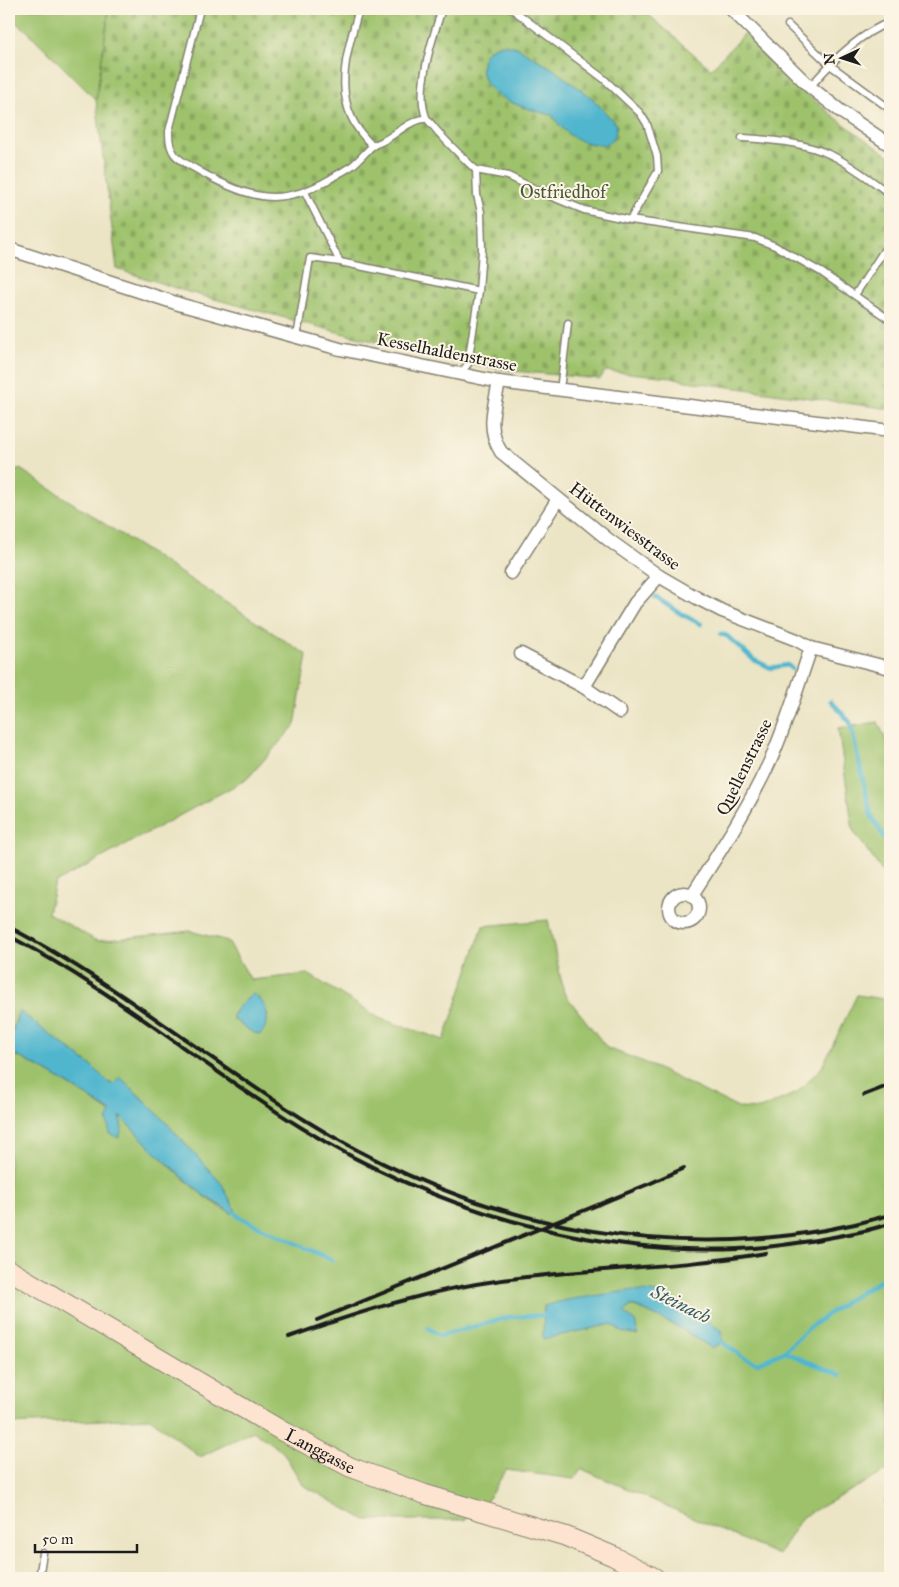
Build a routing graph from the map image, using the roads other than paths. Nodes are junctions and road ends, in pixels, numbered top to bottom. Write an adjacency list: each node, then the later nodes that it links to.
1 (200, 9): 16 (lane)
2 (359, 9): 14 (lane)
3 (442, 9): 11 (lane)
4 (512, 9): 18 (lane)
5 (735, 10): 9 (street)
6 (890, 22): 8 (lane)
7 (788, 25): 8 (lane)
8 (830, 65): 9 (lane); 10 (lane)
9 (810, 87): 13 (street)
10 (890, 109)
11 (426, 118): 14 (lane); 15 (lane)
12 (742, 138): 17 (lane)
13 (890, 145)
14 (373, 146): 16 (lane)
15 (476, 170): 18 (lane); 22 (lane)
16 (305, 192): 21 (lane)
17 (890, 194)
18 (630, 220): 23 (lane)
19 (890, 241): 23 (lane)
20 (9, 249): 26 (street, Kesselhaldenstrasse)
21 (340, 262): 22 (lane); 26 (lane)
22 (479, 291): 27 (lane)
23 (855, 294): 24 (lane)
24 (890, 320)
25 (568, 323): 29 (lane)
26 (297, 337): 27 (street, Kesselhaldenstrasse)
27 (459, 375): 28 (street, Kesselhaldenstrasse)
28 (499, 382): 30 (street, Kesselhaldenstrasse); 31 (street, Hüttenwiesstrasse)
29 (561, 382)
30 (890, 431)
31 (558, 499): 32 (street); 33 (street, Hüttenwiesstrasse)
32 (511, 573)
33 (659, 576): 34 (street, Hüttenwiesstrasse); 37 (street)
34 (811, 648): 36 (street, Hüttenwiesstrasse); 39 (street, Quellenstrasse)
35 (520, 654): 37 (street)
36 (890, 668)
37 (584, 687): 38 (street)
38 (620, 712)
39 (692, 895)
40 (9, 1270): 45 (main road, Langgasse)
41 (890, 1486): 42 (lane)
42 (890, 1510)
43 (43, 1553): 44 (lane)
44 (39, 1578)
45 (655, 1578)

